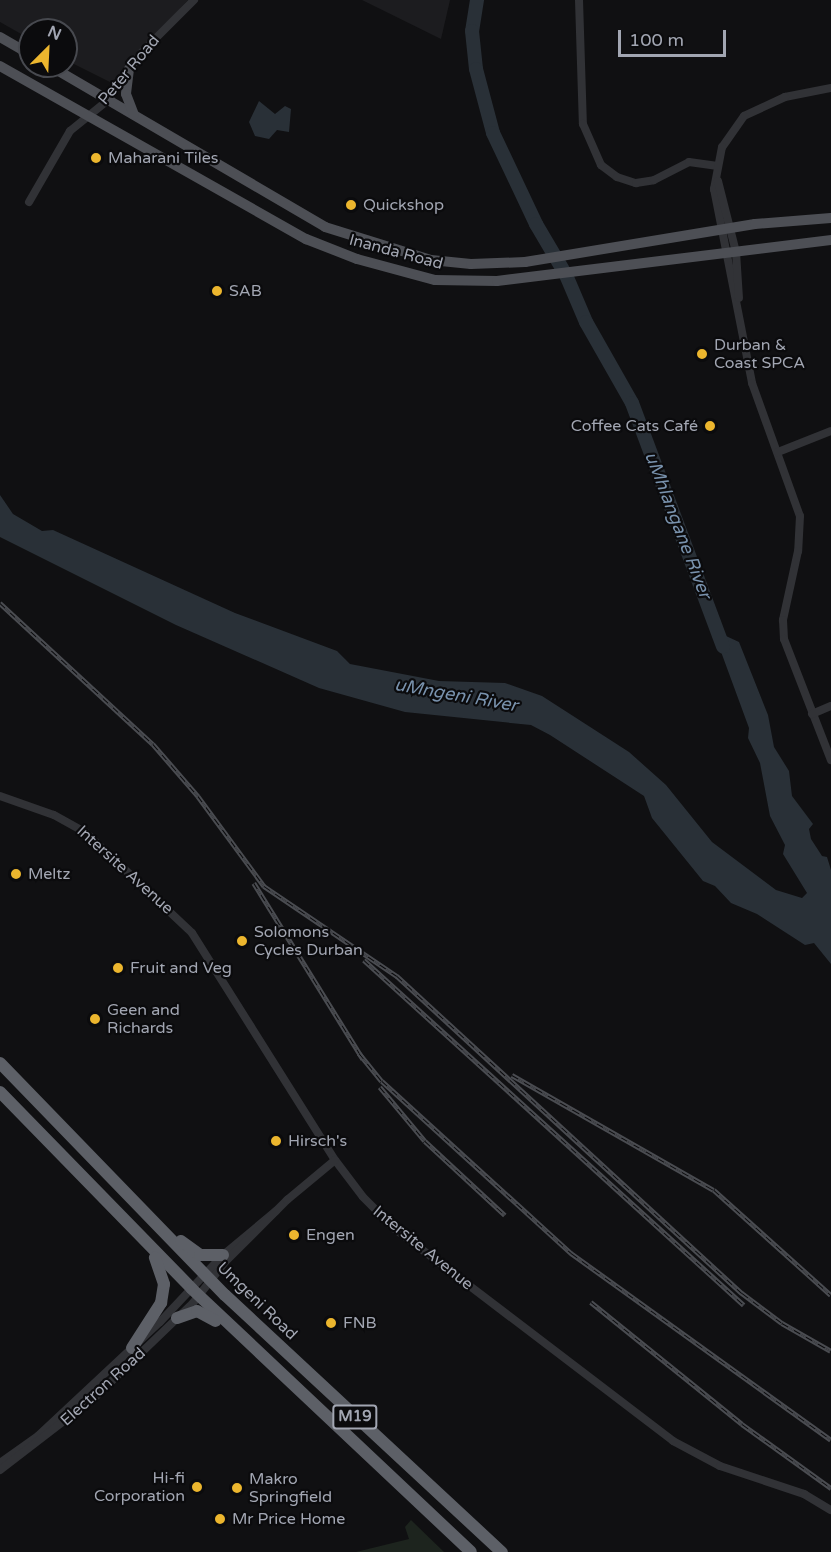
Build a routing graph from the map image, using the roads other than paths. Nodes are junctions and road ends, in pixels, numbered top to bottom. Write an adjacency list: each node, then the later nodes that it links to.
1 (194, 0): 6 (street, Peter Road)
2 (579, 0): 12 (street)
3 (0, 37): 4 (main road)
4 (18, 47)
5 (0, 66): 11 (main road, Inanda Road)
6 (129, 69): 9 (street, Peter Road); 10 (main road)
7 (70, 78): 9 (main road, Inanda Road)
8 (831, 88): 12 (street)
9 (108, 100): 10 (main road, Inanda Road); 11 (street, Peter Road)
10 (134, 115): 15 (main road, Inanda Road)
11 (87, 116): 13 (street, Peter Road); 17 (main road, Inanda Road)
12 (718, 166): 15 (street)
13 (29, 202)
14 (831, 218): 15 (main road, Inanda Road)
15 (725, 229): 17 (street)
16 (831, 240): 17 (main road, Inanda Road)
17 (731, 253): 19 (street)
18 (831, 431): 19 (street)
19 (778, 452): 21 (street)
20 (831, 706): 21 (street)
21 (812, 714): 22 (street)
22 (831, 760)
23 (0, 796): 26 (street, Intersite Avenue)
24 (0, 1063): 28 (highway, Umgeni Road / M19)
25 (0, 1092): 29 (highway, M19)
26 (335, 1160): 27 (street); 38 (street, Intersite Avenue)
27 (276, 1210): 30 (street); 31 (street)
28 (161, 1231): 30 (highway); 31 (highway, Umgeni Road / M19)
29 (145, 1242): 32 (highway, M19); 35 (highway)
30 (223, 1255): 31 (street)
31 (207, 1277): 32 (street); 40 (highway, Umgeni Road / M19)
32 (195, 1293): 33 (street, Electron Road); 34 (highway, M19); 35 (street, Electron Road)
33 (177, 1318): 34 (highway); 37 (street, Electron Road)
34 (233, 1330): 39 (highway, M19)
35 (132, 1348): 36 (street, Electron Road)
36 (0, 1463)
37 (0, 1470)
38 (831, 1510)
39 (471, 1552)
40 (502, 1552)

